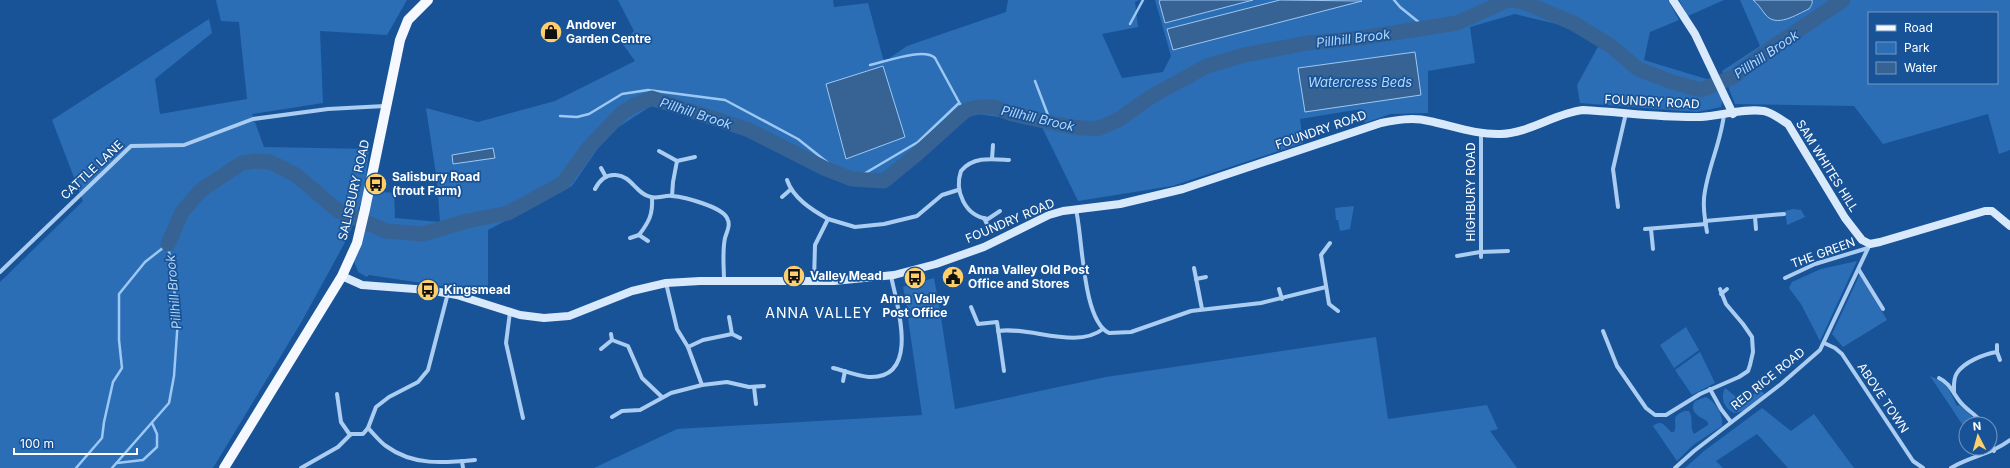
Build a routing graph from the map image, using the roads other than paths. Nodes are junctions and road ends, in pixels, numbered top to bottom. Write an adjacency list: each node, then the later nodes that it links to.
1 (428, 0): 3 (main road, SALISBURY ROAD)
2 (1674, 0): 7 (street)
3 (419, 5): 4 (main road, SALISBURY ROAD)
4 (386, 106): 50 (street, CATTLE LANE); 51 (main road, SALISBURY ROAD)
5 (1626, 112): 6 (street, FOUNDRY ROAD); 8 (street, FOUNDRY ROAD); 24 (street)
6 (1724, 114): 7 (street, FOUNDRY ROAD); 31 (street)
7 (1733, 114): 42 (street, SAM WHITES HILL)
8 (1482, 133): 25 (street, FOUNDRY ROAD); 45 (street, HIGHBURY ROAD)
9 (993, 145): 12 (street)
10 (659, 151): 14 (street)
11 (695, 157): 14 (street)
12 (992, 159): 13 (street); 20 (street)
13 (1009, 160)
14 (677, 161): 21 (street)
15 (601, 168): 16 (street)
16 (606, 177): 18 (street); 22 (street)
17 (787, 180): 19 (street)
18 (595, 189)
19 (790, 190): 23 (street); 30 (street)
20 (958, 190): 29 (street); 30 (street)
21 (672, 196): 22 (street); 56 (street)
22 (652, 198): 38 (street)
23 (782, 198)
24 (1618, 207)
25 (1076, 210): 52 (street, FOUNDRY ROAD); 72 (street)
26 (1000, 211): 29 (street)
27 (1784, 214): 28 (street)
28 (1755, 217): 31 (street); 36 (street)
29 (984, 218): 32 (street)
30 (828, 219): 57 (street)
31 (1706, 222): 35 (street); 37 (street)
32 (988, 226)
33 (2010, 226): 42 (street)
34 (1645, 229): 35 (street)
35 (1651, 229): 43 (street)
36 (1756, 229)
37 (1707, 232)
38 (639, 235): 39 (street); 40 (street)
39 (630, 238)
40 (648, 242)
41 (1330, 243): 59 (street)
42 (1869, 246): 49 (street, RED RICE ROAD); 54 (street, THE GREEN)
43 (1653, 250)
44 (1508, 251): 45 (street, HIGHBURY ROAD)
45 (1480, 252): 46 (street, HIGHBURY ROAD); 47 (street, HIGHBURY ROAD)
46 (1456, 256)
47 (1480, 257)
48 (1194, 268): 55 (street)
49 (1859, 270): 68 (street); 79 (street, RED RICE ROAD)
50 (0, 272)
51 (342, 276): 63 (street, FOUNDRY ROAD); 109 (main road, SALISBURY ROAD)
52 (891, 276): 57 (street, FOUNDRY ROAD); 86 (street)
53 (1206, 278): 55 (street)
54 (1785, 278)
55 (1196, 279): 67 (street)
56 (724, 281): 57 (street, FOUNDRY ROAD); 58 (street, FOUNDRY ROAD)
57 (814, 281)
58 (666, 283): 70 (street, FOUNDRY ROAD); 81 (street)
59 (1326, 287): 65 (street); 69 (street)
60 (1280, 289): 65 (street)
61 (1720, 289): 64 (street)
62 (1727, 289): 64 (street)
63 (448, 293): 70 (street, FOUNDRY ROAD); 102 (street)
64 (1721, 294): 93 (street)
65 (1282, 299): 67 (street)
66 (971, 307): 73 (street)
67 (1202, 309): 72 (street)
68 (1883, 309)
69 (1338, 311)
70 (510, 312): 100 (street)
71 (729, 318): 76 (street)
72 (1103, 329): 73 (street)
73 (998, 330): 87 (street)
74 (1603, 331): 93 (street)
75 (611, 334): 78 (street)
76 (732, 334): 77 (street); 81 (street)
77 (740, 338)
78 (612, 340): 82 (street); 96 (street)
79 (1824, 343): 101 (street, RED RICE ROAD); 113 (street, ABOVE TOWN)
80 (1997, 344): 83 (street)
81 (688, 347): 90 (street)
82 (602, 349)
83 (1997, 352): 84 (street); 94 (street)
84 (2000, 360)
85 (834, 368): 86 (street)
86 (845, 371): 89 (street)
87 (1004, 371)
88 (1939, 378): 94 (street)
89 (843, 381)
90 (702, 384): 92 (street); 96 (street)
91 (764, 386): 92 (street)
92 (754, 387): 97 (street)
93 (1710, 389): 101 (street)
94 (1954, 392): 98 (street)
95 (337, 394): 103 (street)
96 (662, 397): 99 (street)
97 (756, 404)
98 (1977, 416)
99 (612, 417)
100 (523, 418)
101 (1731, 422): 112 (street, RED RICE ROAD)
102 (368, 428): 103 (street); 108 (street)
103 (350, 435): 110 (street)
104 (2010, 440): 105 (street)
105 (1998, 448)
106 (1978, 456): 114 (street)
107 (475, 460): 108 (street)
108 (462, 461): 111 (street)
109 (224, 468)
110 (301, 468)
111 (463, 468)
112 (1674, 468)
113 (1923, 468)
114 (1951, 468)

